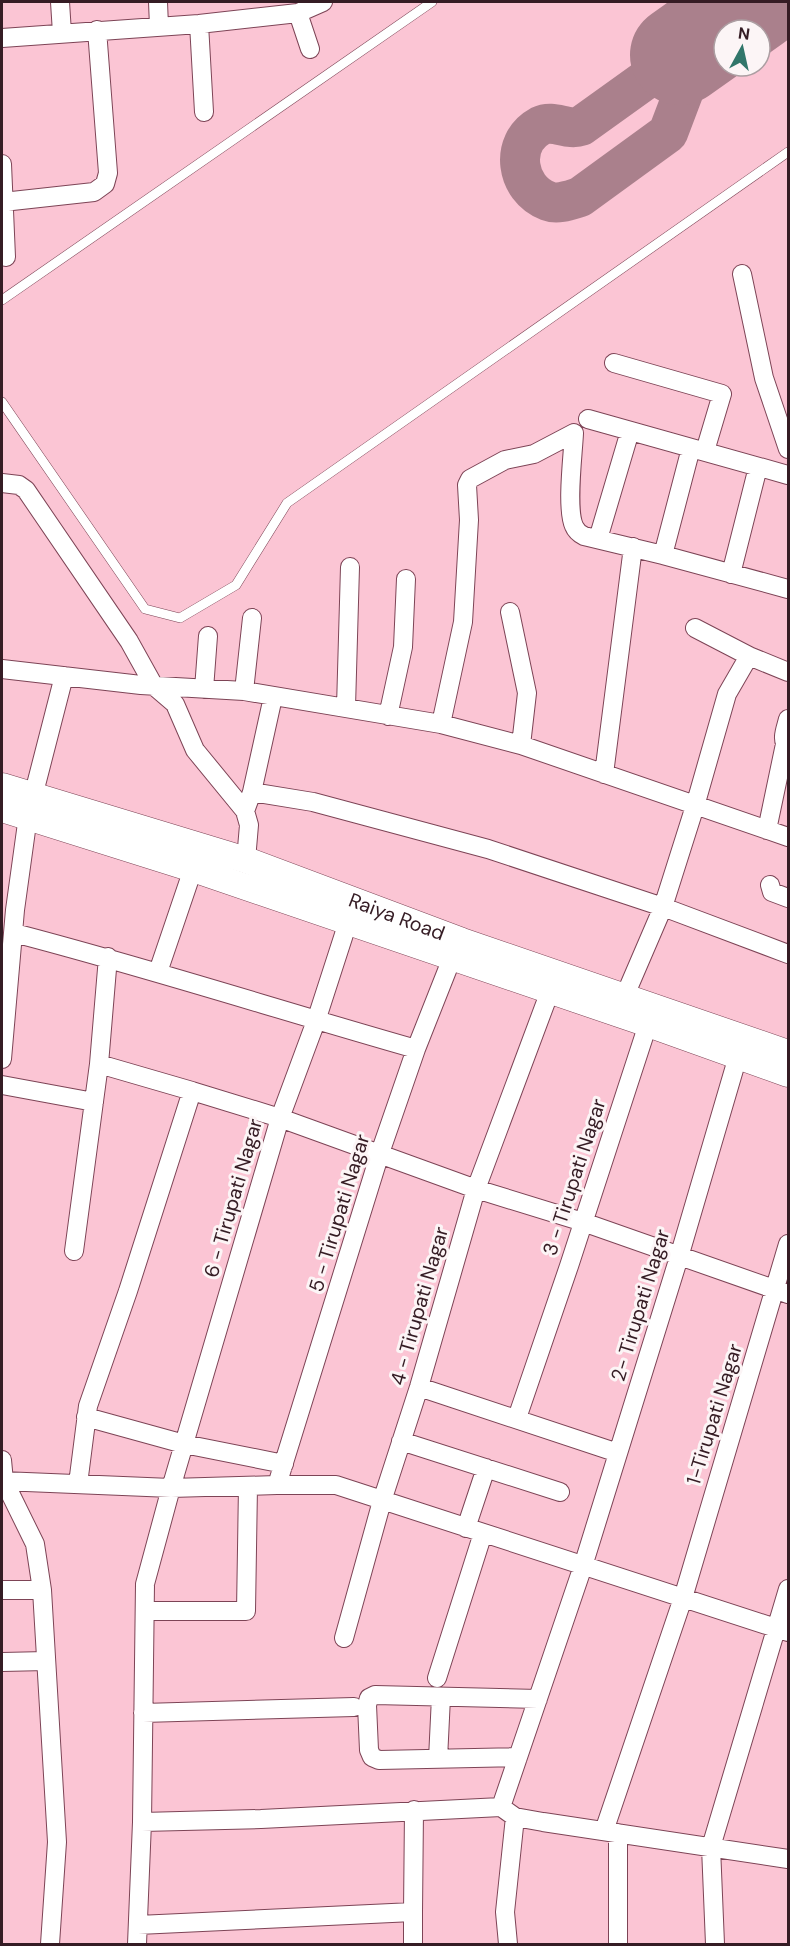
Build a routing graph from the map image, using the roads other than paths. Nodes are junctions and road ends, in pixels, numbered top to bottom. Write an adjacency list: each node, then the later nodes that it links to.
1 (60, 2): 9 (street)
2 (158, 2): 7 (street)
3 (323, 2): 5 (street)
4 (432, 2): 19 (lane)
5 (298, 13): 6 (street); 11 (street)
6 (200, 24): 7 (street); 12 (street)
7 (159, 26): 8 (street)
8 (98, 30): 9 (street); 16 (street)
9 (62, 33): 10 (street)
10 (2, 38)
11 (310, 50)
12 (204, 112)
13 (789, 152): 21 (lane)
14 (2, 164): 15 (street)
15 (2, 181): 16 (street)
16 (3, 202): 17 (street)
17 (6, 257)
18 (742, 273): 24 (street)
19 (2, 300)
20 (615, 363): 25 (street)
21 (2, 402)
22 (588, 419): 23 (street)
23 (630, 430): 25 (street); 29 (street)
24 (789, 448)
25 (698, 450): 26 (street); 31 (street)
26 (758, 467): 27 (street); 33 (street)
27 (789, 475)
28 (2, 483): 44 (street)
29 (598, 539): 30 (street); 51 (street)
30 (633, 547): 31 (street); 54 (street)
31 (663, 555): 33 (street)
32 (350, 567): 48 (street)
33 (731, 574): 35 (street)
34 (406, 579): 49 (street)
35 (789, 589)
36 (510, 612): 52 (street)
37 (252, 618): 46 (street)
38 (695, 628): 40 (street)
39 (207, 636): 45 (street)
40 (749, 656): 42 (street); 58 (street)
41 (2, 669): 43 (street)
42 (789, 672)
43 (64, 676): 44 (street); 57 (street)
44 (154, 686): 45 (street); 60 (street)
45 (204, 689): 46 (street)
46 (244, 691): 47 (street)
47 (273, 696): 48 (street); 56 (street)
48 (346, 708): 49 (street)
49 (388, 716): 51 (street)
50 (789, 719): 53 (street)
51 (441, 724): 52 (street)
52 (520, 745): 54 (street)
53 (787, 745): 61 (street)
54 (604, 774): 58 (street)
55 (2, 786): 57 (street, Raiya Road)
56 (252, 792): 60 (street); 67 (street)
57 (31, 805): 59 (street, Raiya Road); 63 (street, Raiya Road); 64 (street, Raiya Road); 68 (street)
58 (695, 806): 61 (street); 67 (street)
59 (2, 809)
60 (245, 811): 63 (street)
61 (767, 830): 62 (street)
62 (789, 837)
63 (246, 860): 76 (street, Raiya Road)
64 (193, 868): 69 (street, Raiya Road); 74 (street)
65 (770, 885): 66 (street)
66 (789, 898)
67 (663, 907): 71 (street); 76 (street)
68 (8, 909): 70 (street)
69 (348, 922): 73 (street, Raiya Road); 77 (street, 6 - Tirupati Nagar)
70 (14, 933): 72 (street); 79 (street)
71 (789, 954)
72 (108, 957): 74 (street); 84 (street)
73 (452, 958): 75 (street, Raiya Road); 80 (street, 5 - Tirupati Nagar)
74 (158, 972): 77 (street)
75 (550, 991): 76 (street, Raiya Road); 91 (street, 4 - Tirupati Nagar)
76 (621, 1004): 78 (street, Raiya Road); 81 (street, Raiya Road)
77 (316, 1021): 80 (street); 89 (street, 6 - Tirupati Nagar)
78 (648, 1024): 82 (street, Raiya Road); 92 (street, 3 - Tirupati Nagar)
79 (3, 1026): 83 (street)
80 (416, 1049): 90 (street, 5 - Tirupati Nagar)
81 (789, 1053)
82 (738, 1056): 85 (street, Raiya Road); 95 (street, 2- Tirupati Nagar)
83 (2, 1059)
84 (99, 1064): 87 (street); 88 (street)
85 (789, 1074)
86 (2, 1085): 88 (street)
87 (192, 1091): 89 (street); 98 (street)
88 (94, 1102): 94 (street)
89 (280, 1118): 90 (street); 101 (street, 6 - Tirupati Nagar)
90 (381, 1153): 91 (street); 104 (street, 5 - Tirupati Nagar)
91 (476, 1188): 92 (street); 97 (street, 4 - Tirupati Nagar)
92 (583, 1222): 95 (street); 99 (street, 3 - Tirupati Nagar)
93 (789, 1244): 96 (street, 1-Tirupati Nagar)
94 (74, 1251)
95 (679, 1257): 96 (street); 102 (street, 2- Tirupati Nagar)
96 (782, 1292): 118 (street, 1-Tirupati Nagar)
97 (419, 1387): 99 (street); 100 (street, 4 - Tirupati Nagar)
98 (86, 1417): 101 (street); 107 (street)
99 (517, 1418): 102 (street)
100 (401, 1441): 105 (street); 112 (street, 4 - Tirupati Nagar)
101 (184, 1444): 104 (street); 110 (street, 6 - Tirupati Nagar)
102 (618, 1453): 114 (street, 2- Tirupati Nagar)
103 (2, 1460): 106 (street)
104 (284, 1464): 108 (street, 5 - Tirupati Nagar)
105 (486, 1468): 111 (street); 113 (street)
106 (3, 1481): 107 (street); 117 (street)
107 (78, 1484): 110 (street)
108 (278, 1485): 109 (street); 112 (street)
109 (248, 1486): 110 (street); 119 (street)
110 (171, 1488): 119 (street, 6 - Tirupati Nagar)
111 (560, 1492)
112 (382, 1501): 113 (street); 121 (street, 4 - Tirupati Nagar)
113 (474, 1531): 114 (street); 124 (street)
114 (583, 1566): 118 (street); 126 (street, 2- Tirupati Nagar)
115 (789, 1589): 120 (street)
116 (2, 1590): 117 (street)
117 (42, 1590): 122 (street)
118 (683, 1598): 120 (street); 134 (street, 1-Tirupati Nagar)
119 (145, 1611): 128 (street, 6 - Tirupati Nagar)
120 (783, 1630): 135 (street)
121 (344, 1638)
122 (46, 1661): 123 (street); 139 (street)
123 (2, 1662)
124 (437, 1677)
125 (441, 1697): 126 (street); 130 (street); 130 (street)
126 (538, 1699): 129 (street, 2- Tirupati Nagar)
127 (354, 1707): 128 (street)
128 (143, 1713): 133 (street, 6 - Tirupati Nagar)
129 (518, 1757): 130 (street); 132 (street, 2- Tirupati Nagar)
130 (438, 1759)
131 (414, 1810): 132 (street); 133 (street); 137 (street)
132 (508, 1812): 134 (street); 142 (street, 2- Tirupati Nagar)
133 (142, 1822): 138 (street, 6 - Tirupati Nagar)
134 (611, 1832): 135 (street); 143 (street, 1-Tirupati Nagar)
135 (711, 1846): 136 (street); 144 (street)
136 (789, 1859)
137 (413, 1912): 138 (street); 141 (street)
138 (138, 1925): 140 (street, 6 - Tirupati Nagar)
139 (50, 1944)
140 (137, 1944)
141 (413, 1944)
142 (508, 1944)
143 (618, 1944)
144 (715, 1944)

